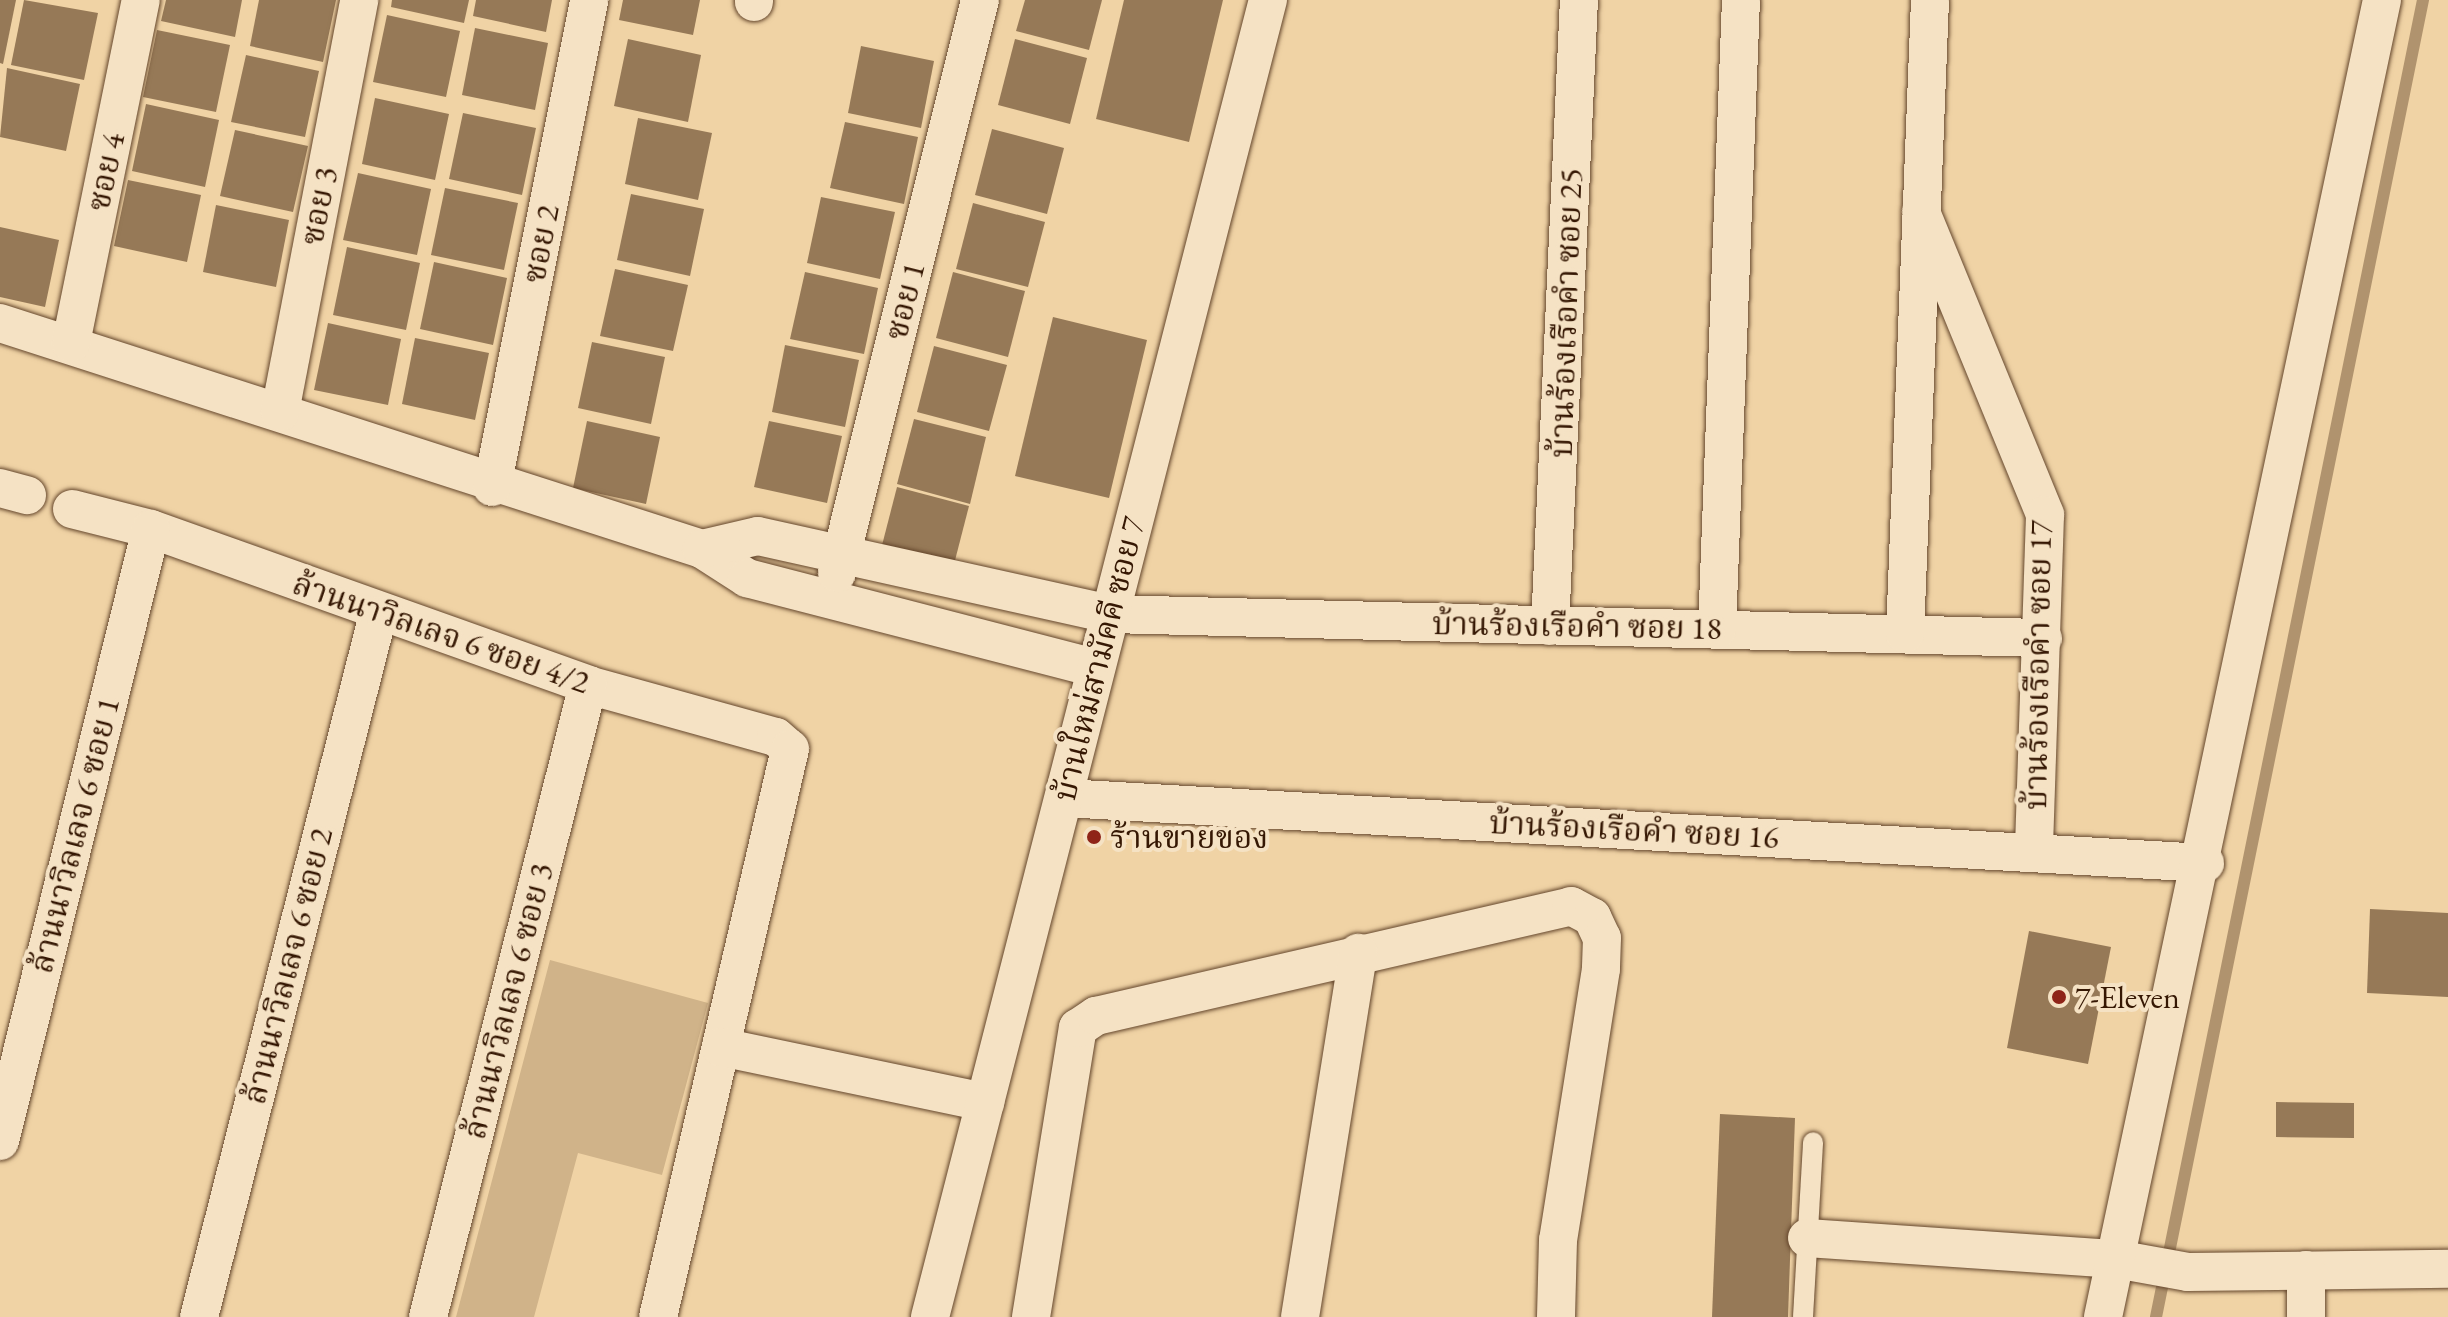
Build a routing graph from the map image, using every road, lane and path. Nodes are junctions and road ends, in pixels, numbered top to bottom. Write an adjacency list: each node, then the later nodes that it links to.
1 (141, 0): 12 (street, ซอย 4)
2 (359, 0): 13 (street, ซอย 3)
3 (589, 0): 14 (street, ซอย 2)
4 (980, 0): 18 (street, ซอย 1)
5 (1268, 0): 20 (street, บ้านใหม่สามัคคี ซอย 7)
6 (1579, 0): 22 (street, บ้านร้องเรือคำ ซอย 25)
7 (1741, 0): 23 (street)
8 (1930, 0): 10 (street)
9 (2382, 0): 30 (street)
10 (1921, 212): 24 (street); 25 (street, บ้านร้องเรือคำ ซอย 17)
11 (0, 323): 12 (street)
12 (71, 343): 13 (street)
13 (280, 412): 14 (street)
14 (492, 487): 17 (street)
15 (72, 509): 16 (street, ล้านนาวิลเลจ 6 ซอย 4/2)
16 (151, 529): 21 (street, ล้านนาวิลเลจ 6 ซอย 4/2); 34 (street, ล้านนาวิลเลจ 6 ซอย 1)
17 (702, 549): 18 (street, บ้านร้องเรือคำ ซอย 18); 19 (street)
18 (843, 551): 19 (street, ซอย 1); 20 (street, บ้านร้องเรือคำ ซอย 18)
19 (830, 603): 26 (street)
20 (1111, 614): 22 (street, บ้านร้องเรือคำ ซอย 18); 26 (street, บ้านใหม่สามัคคี ซอย 7)
21 (378, 615): 27 (street, ล้านนาวิลเลจ 6 ซอย 4/2); 40 (street, ล้านนาวิลเลจ 6 ซอย 2)
22 (1550, 626): 23 (street, บ้านร้องเรือคำ ซอย 18)
23 (1717, 630): 24 (street, บ้านร้องเรือคำ ซอย 18)
24 (1905, 634): 25 (street, บ้านร้องเรือคำ ซอย 18)
25 (2043, 638): 29 (street, บ้านร้องเรือคำ ซอย 17)
26 (1096, 668): 28 (street, บ้านใหม่สามัคคี ซอย 7)
27 (588, 685): 32 (street, ล้านนาวิลเลจ 6 ซอย 4/2); 41 (street, ล้านนาวิลเลจ 6 ซอย 3)
28 (1064, 798): 29 (street, บ้านร้องเรือคำ ซอย 16); 33 (street, บ้านใหม่สามัคคี ซอย 7)
29 (2034, 853): 30 (street, บ้านร้องเรือคำ ซอย 16)
30 (2205, 863): 37 (street)
31 (1358, 953): 44 (street); 45 (street); 46 (street)
32 (721, 1047): 33 (street); 42 (street)
33 (985, 1102): 43 (street, บ้านใหม่สามัคคี ซอย 7)
34 (0, 1141)
35 (1813, 1142): 36 (lane)
36 (1807, 1238): 37 (street); 47 (lane)
37 (2116, 1259): 39 (street); 48 (street)
38 (2448, 1269): 39 (street)
39 (2306, 1270): 49 (street)
40 (199, 1317)
41 (428, 1317)
42 (658, 1317)
43 (930, 1317)
44 (1031, 1317)
45 (1300, 1317)
46 (1556, 1317)
47 (1803, 1317)
48 (2103, 1317)
49 (2306, 1317)

